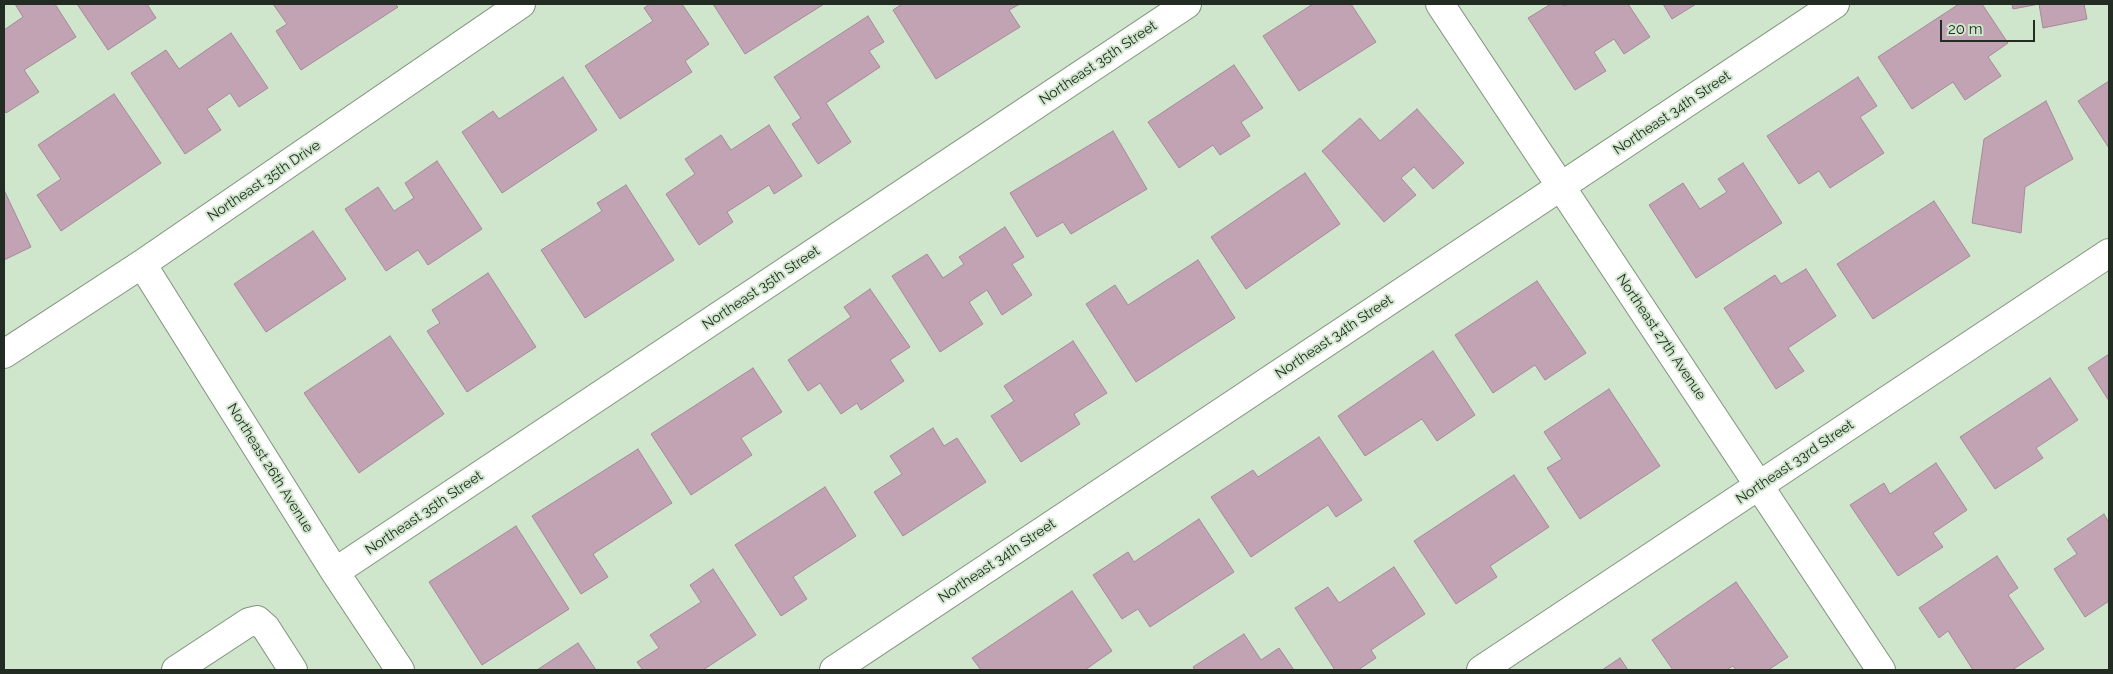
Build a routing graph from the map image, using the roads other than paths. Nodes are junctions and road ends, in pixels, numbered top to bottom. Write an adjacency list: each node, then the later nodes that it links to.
1 (522, 4): 7 (street, Northeast 35th Drive)
2 (1187, 4): 10 (street, Northeast 35th Street)
3 (1440, 4): 5 (street, Northeast 27th Avenue)
4 (1835, 4): 5 (street, Northeast 34th Street)
5 (1561, 186): 9 (street, Northeast 27th Avenue); 14 (street, Northeast 34th Street)
6 (2109, 253): 9 (street, Northeast 33rd Street)
7 (142, 264): 8 (street, Northeast 35th Drive); 10 (street, Northeast 26th Avenue)
8 (4, 354)
9 (1759, 486): 15 (street, Northeast 33rd Street); 16 (street, Northeast 27th Avenue)
10 (335, 572): 13 (street, Northeast 26th Avenue)
11 (176, 670): 12 (street)
12 (293, 670)
13 (400, 670)
14 (834, 670)
15 (1481, 670)
16 (1881, 670)

